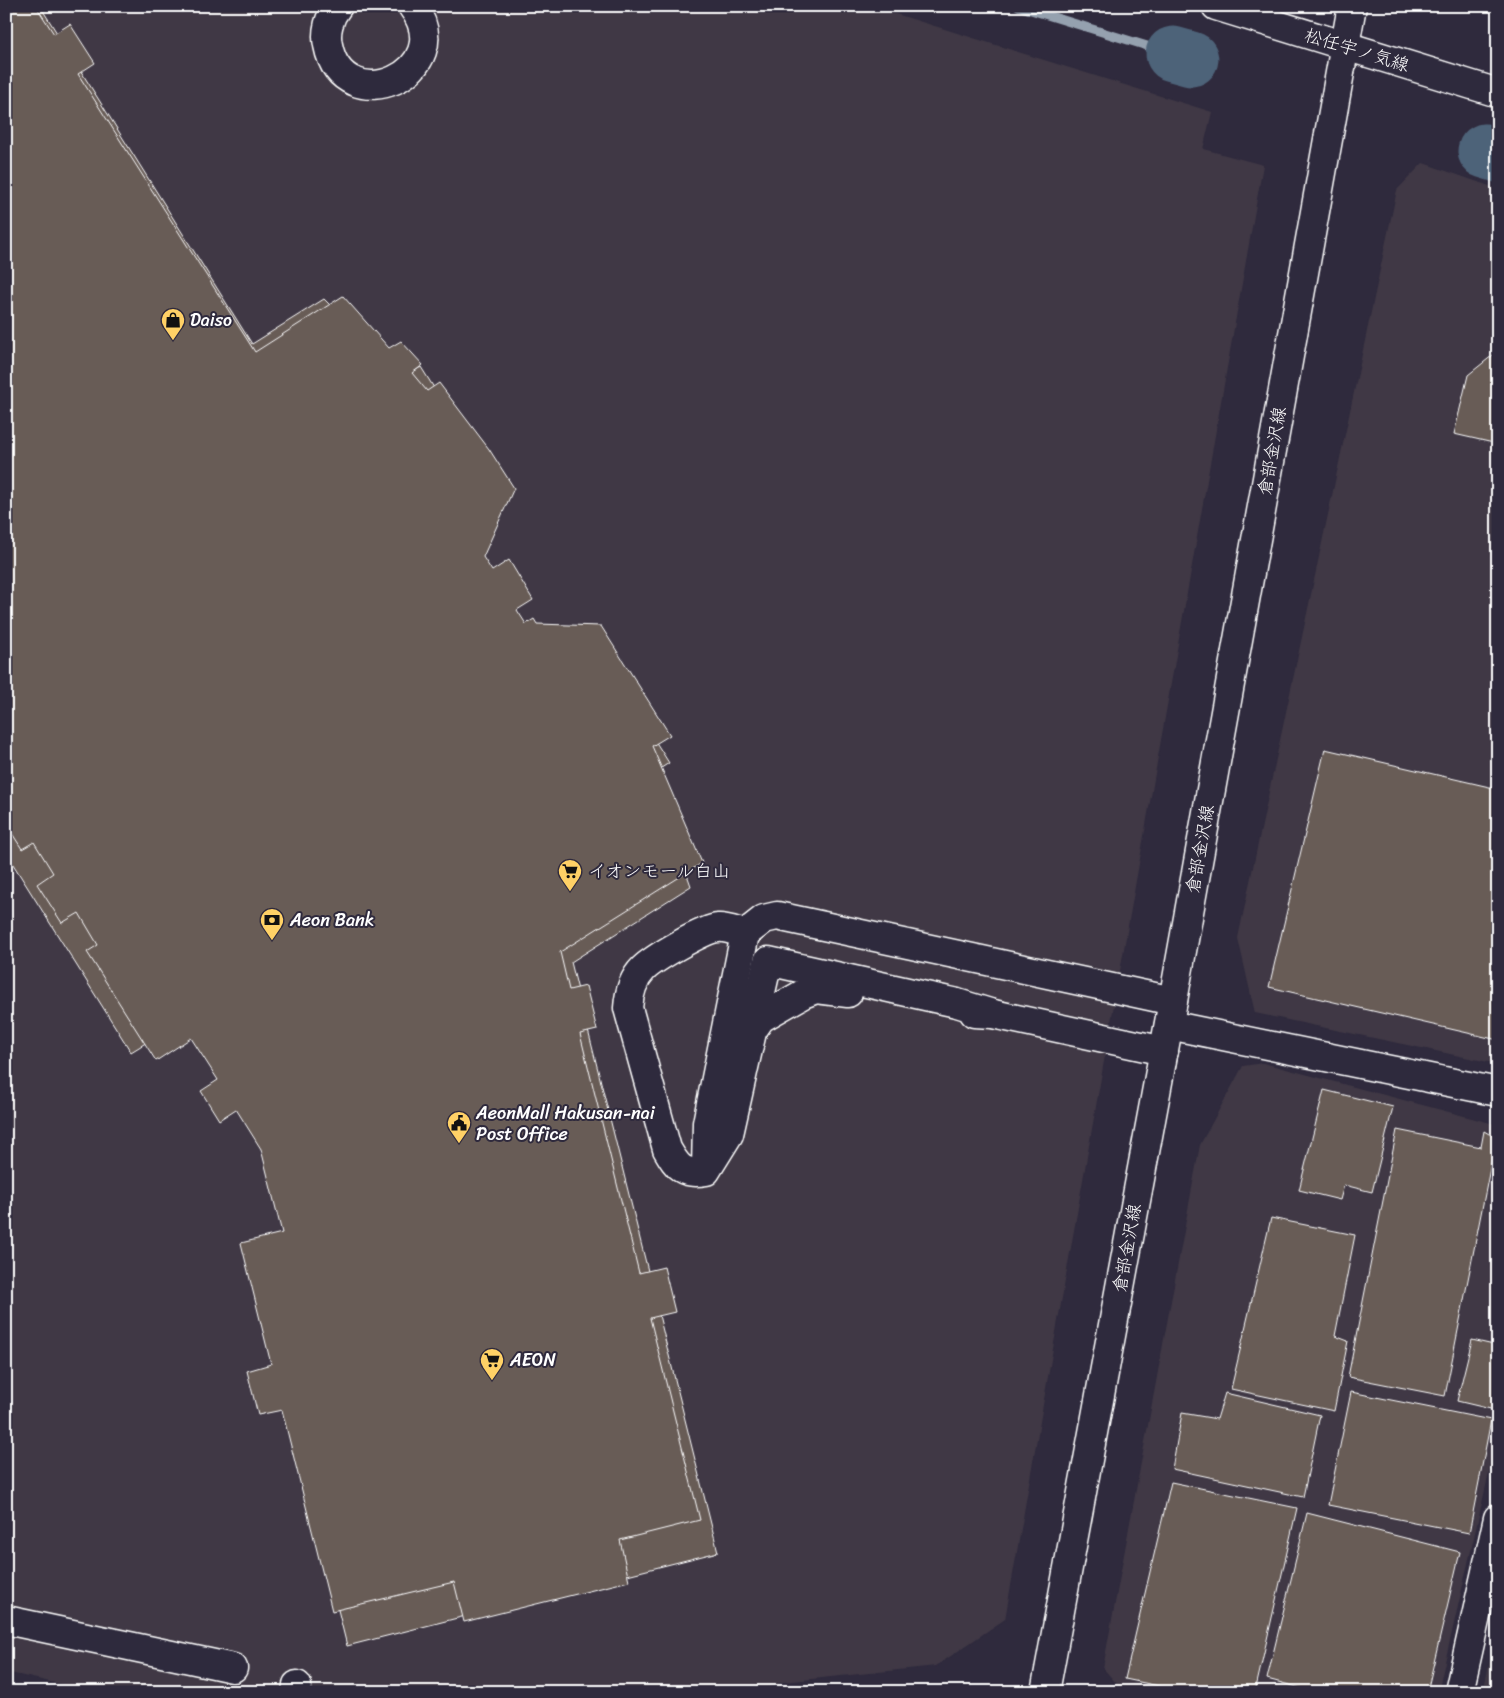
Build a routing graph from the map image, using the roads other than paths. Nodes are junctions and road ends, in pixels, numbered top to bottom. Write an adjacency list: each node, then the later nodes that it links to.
1 (338, 6): 2 (main road)
2 (412, 6)
3 (1216, 6): 5 (main road, 松任宇ノ気線)
4 (1352, 6): 5 (main road, 倉部金沢線)
5 (1345, 46): 6 (main road, 松任宇ノ気線); 8 (main road, 倉部金沢線)
6 (1498, 93)
7 (745, 934): 8 (main road); 13 (main road); 13 (main road)
8 (1171, 1013): 11 (main road, 倉部金沢線); 12 (main road)
9 (993, 1014): 10 (main road); 10 (main road); 11 (main road)
10 (752, 1030): 13 (main road)
11 (1164, 1051): 17 (main road, 倉部金沢線)
12 (1498, 1092)
13 (706, 1171)
14 (1498, 1518): 18 (main road)
15 (6, 1620): 16 (main road)
16 (233, 1668)
17 (1045, 1692)
18 (1459, 1692)

